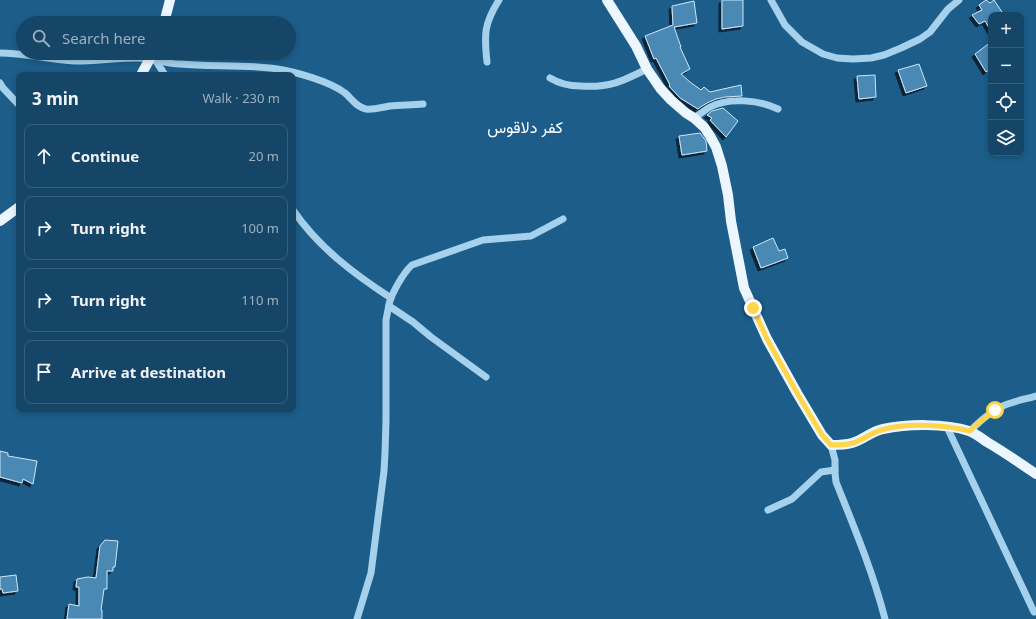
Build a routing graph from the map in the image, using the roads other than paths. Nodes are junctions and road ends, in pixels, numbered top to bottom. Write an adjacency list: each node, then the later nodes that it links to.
1 (170, 0): 6 (main road)
2 (500, 0): 14 (street)
3 (607, 0): 15 (main road)
4 (771, 0): 5 (street)
5 (959, 0)
6 (166, 16)
7 (0, 53): 8 (street)
8 (16, 53)
9 (62, 60): 10 (street)
10 (108, 60)
11 (152, 60): 16 (main road)
12 (154, 60): 17 (street)
13 (161, 60): 18 (street)
14 (487, 62)
15 (647, 69): 20 (street); 25 (main road)
16 (143, 72)
17 (163, 72)
18 (293, 72)
19 (296, 73): 23 (street)
20 (550, 78)
21 (0, 83): 22 (street)
22 (16, 102)
23 (423, 104)
24 (778, 109): 25 (street)
25 (694, 118): 36 (main road)
26 (16, 209): 29 (main road)
27 (296, 214): 30 (street)
28 (563, 219): 30 (street)
29 (0, 221)
30 (391, 298): 31 (street)
31 (389, 306): 32 (street); 41 (street)
32 (486, 377)
33 (1036, 396): 35 (street)
34 (947, 427): 35 (main road); 36 (main road); 40 (street)
35 (970, 431): 38 (main road)
36 (831, 445): 37 (street)
37 (835, 470): 39 (street); 42 (street)
38 (1036, 474)
39 (768, 510)
40 (1034, 612)
41 (357, 619)
42 (885, 619)

